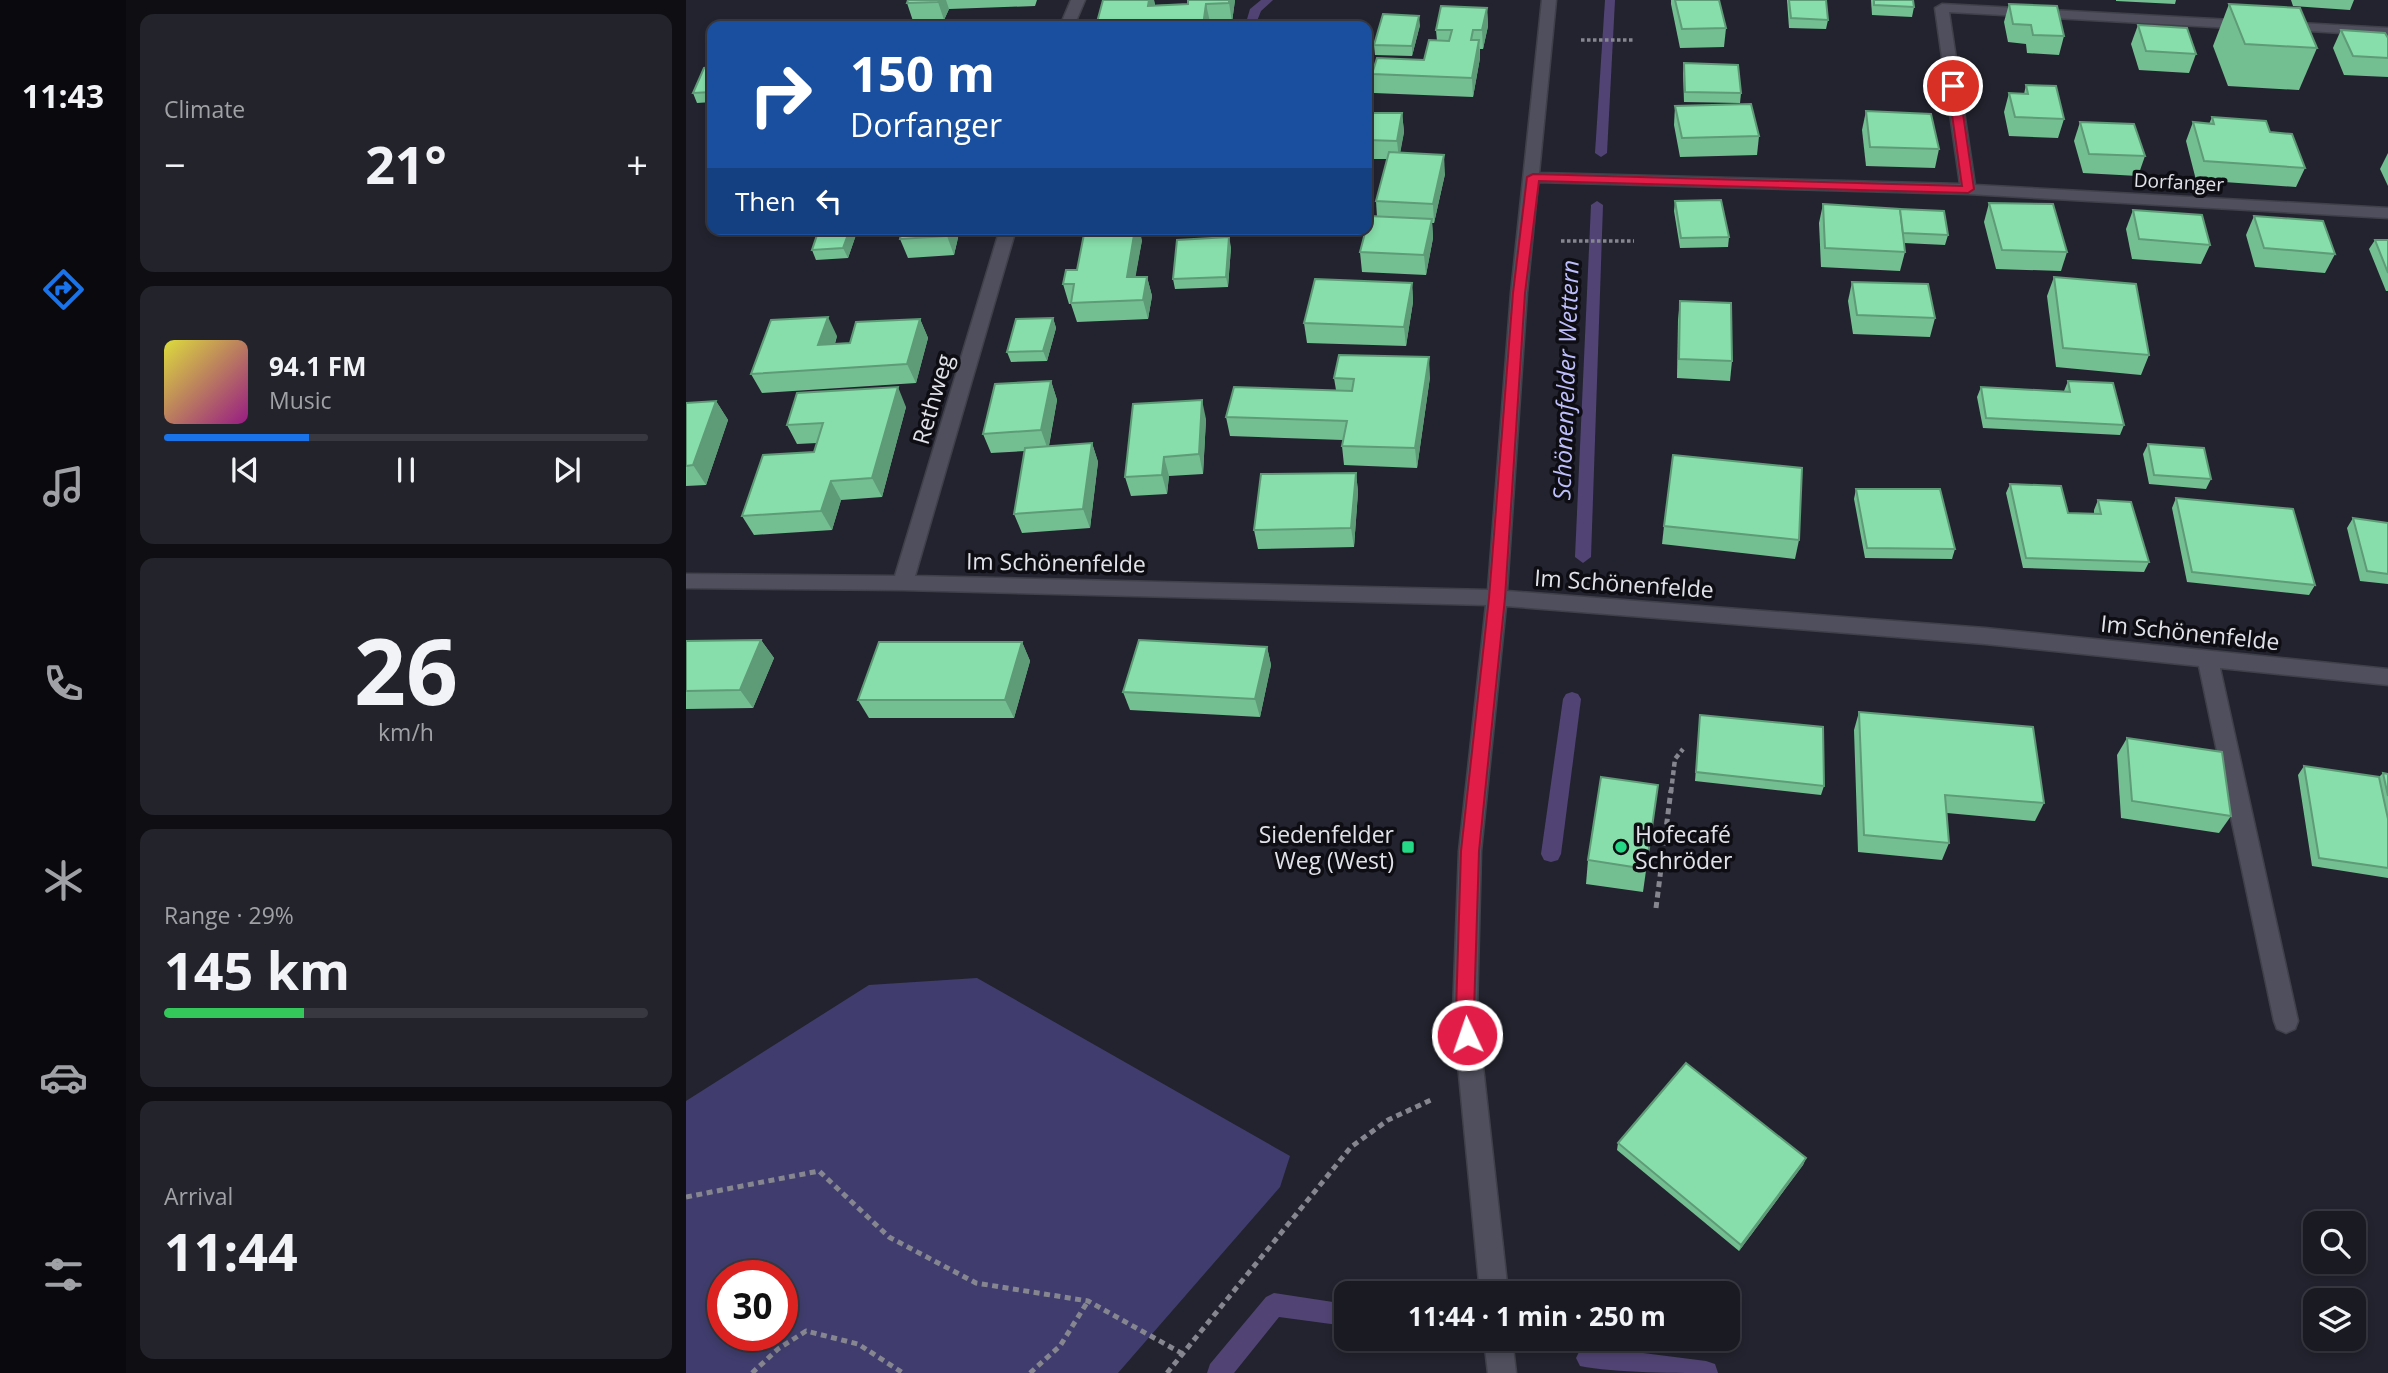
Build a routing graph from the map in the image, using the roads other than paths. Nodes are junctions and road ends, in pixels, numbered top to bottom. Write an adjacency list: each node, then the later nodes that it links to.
1 (1078, 0): 3 (street)
2 (1549, 0): 5 (street)
3 (1070, 21)
4 (2388, 32): 6 (street)
5 (1533, 177): 6 (street, Dorfanger); 11 (street)
6 (1968, 189): 7 (street, Dorfanger)
7 (2388, 213)
8 (1006, 235): 10 (street, Rethweg)
9 (686, 581): 10 (street, Im Schönenfelde)
10 (903, 583): 11 (street, Im Schönenfelde)
11 (1497, 598): 12 (street, Im Schönenfelde); 15 (street)
12 (2208, 659): 13 (street, Im Schönenfelde); 14 (street)
13 (2388, 677)
14 (2286, 1021)
15 (1493, 1281)
16 (1499, 1351): 17 (street)
17 (1502, 1373)

